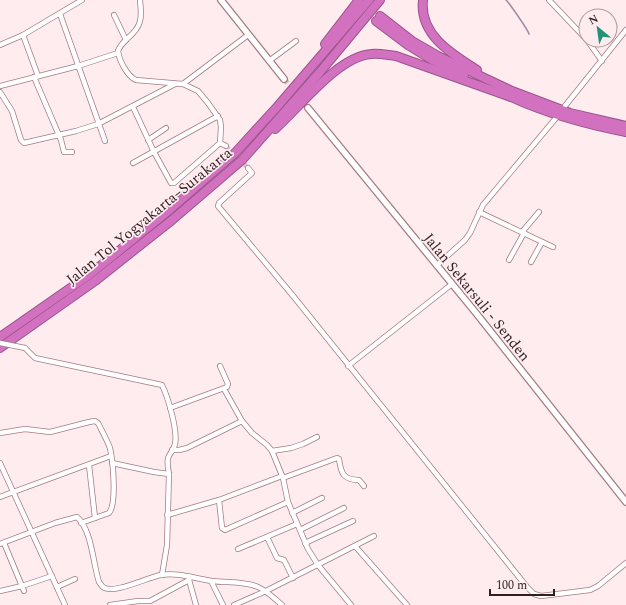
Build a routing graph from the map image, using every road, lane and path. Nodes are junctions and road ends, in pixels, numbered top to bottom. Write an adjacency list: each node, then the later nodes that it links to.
1 (82, 0): 9 (street)
2 (140, 0): 16 (street)
3 (221, 0): 15 (street)
4 (359, 0): 33 (highway)
5 (369, 0): 33 (highway, Jalan Tol Yogyakarta–Surakarta)
6 (380, 0): 48 (highway, Jalan Tol Yogyakarta–Surakarta)
7 (423, 0): 30 (highway)
8 (549, 0): 13 (street)
9 (60, 14): 14 (street); 23 (street)
10 (114, 15): 16 (street)
11 (378, 18): 30 (highway)
12 (626, 30): 22 (street)
13 (578, 31)
14 (23, 34): 18 (street); 24 (street)
15 (248, 35): 21 (street); 27 (street)
16 (126, 40): 20 (street)
17 (296, 41): 21 (street)
18 (0, 45)
19 (592, 48): 22 (street)
20 (118, 53): 23 (street); 26 (street)
21 (269, 61): 25 (street)
22 (602, 61): 31 (street)
23 (78, 66): 24 (street); 37 (street)
24 (36, 76): 28 (street); 41 (street)
25 (284, 79)
26 (176, 84): 27 (street); 32 (street)
27 (183, 84): 35 (street)
28 (0, 86)
29 (0, 92): 41 (street)
30 (511, 94): 38 (highway); 40 (highway); 48 (highway)
31 (565, 106)
32 (133, 107): 37 (street); 42 (street)
33 (277, 107): 60 (highway, Jalan Tol Yogyakarta–Surakarta)
34 (308, 108): 58 (street, Jalan Sekarsuli - Senden)
35 (218, 116): 44 (street); 47 (street)
36 (556, 118): 51 (street)
37 (98, 124): 41 (street); 43 (street)
38 (626, 126)
39 (166, 128): 42 (street)
40 (626, 132)
41 (59, 135): 46 (street)
42 (148, 140): 47 (street)
43 (104, 141)
44 (220, 143): 45 (street); 47 (street)
45 (226, 146)
46 (72, 152)
47 (154, 152): 49 (street)
48 (242, 160): 62 (highway, Jalan Tol Yogyakarta–Surakarta)
49 (133, 163)
50 (248, 168): 64 (street)
51 (479, 212): 53 (street); 58 (street)
52 (539, 212): 53 (street)
53 (523, 233): 54 (street); 56 (street)
54 (542, 242): 55 (street); 57 (street)
55 (553, 247)
56 (509, 260)
57 (531, 262)
58 (437, 265): 59 (street, Jalan Sekarsuli - Senden)
59 (452, 284): 64 (street); 84 (street, Jalan Sekarsuli - Senden)
60 (0, 337)
61 (0, 343): 66 (street, bridge)
62 (0, 348)
63 (220, 366): 65 (street)
64 (348, 366): 100 (street)
65 (224, 389): 66 (street); 67 (street)
66 (170, 408): 70 (street)
67 (242, 421): 70 (street); 71 (street)
68 (0, 433): 72 (street)
69 (316, 437): 71 (street)
70 (172, 450): 76 (street)
71 (272, 451): 77 (street)
72 (111, 456): 74 (street); 75 (street)
73 (0, 463): 79 (street)
74 (112, 463): 76 (street); 88 (street)
75 (88, 465): 79 (street); 88 (street)
76 (169, 474): 87 (street)
77 (283, 477): 78 (street); 82 (street); 83 (street)
78 (364, 486)
79 (14, 492): 80 (street); 93 (street)
80 (0, 497)
81 (322, 498): 86 (street)
82 (218, 500): 83 (street); 87 (street)
83 (288, 502): 86 (street)
84 (626, 502)
85 (344, 508): 92 (street)
86 (292, 513): 91 (street)
87 (167, 516): 102 (street)
88 (95, 518): 90 (street)
89 (353, 521): 96 (street)
90 (82, 522): 93 (street); 102 (street)
91 (297, 524): 92 (street); 95 (street)
92 (300, 530): 96 (street)
93 (32, 532): 97 (street); 103 (street)
94 (374, 536): 98 (street)
95 (268, 537): 99 (street); 105 (street)
96 (305, 543): 101 (street)
97 (2, 544): 109 (street)
98 (355, 546): 101 (street); 120 (street)
99 (238, 549)
100 (626, 563)
101 (318, 565): 105 (street); 119 (street)
102 (162, 574): 104 (street)
103 (52, 576): 108 (street); 109 (street)
104 (189, 578): 107 (street); 112 (street); 115 (street)
105 (293, 578): 110 (street)
106 (75, 579): 108 (street)
107 (211, 581): 110 (street); 116 (street)
108 (57, 587): 113 (street)
109 (23, 588): 111 (street)
110 (266, 591): 117 (street); 118 (street)
111 (0, 592)
112 (144, 603): 114 (street)
113 (65, 605)
114 (110, 605)
115 (196, 605)
116 (223, 605)
117 (234, 605)
118 (282, 605)
119 (351, 605)
120 (407, 605)

